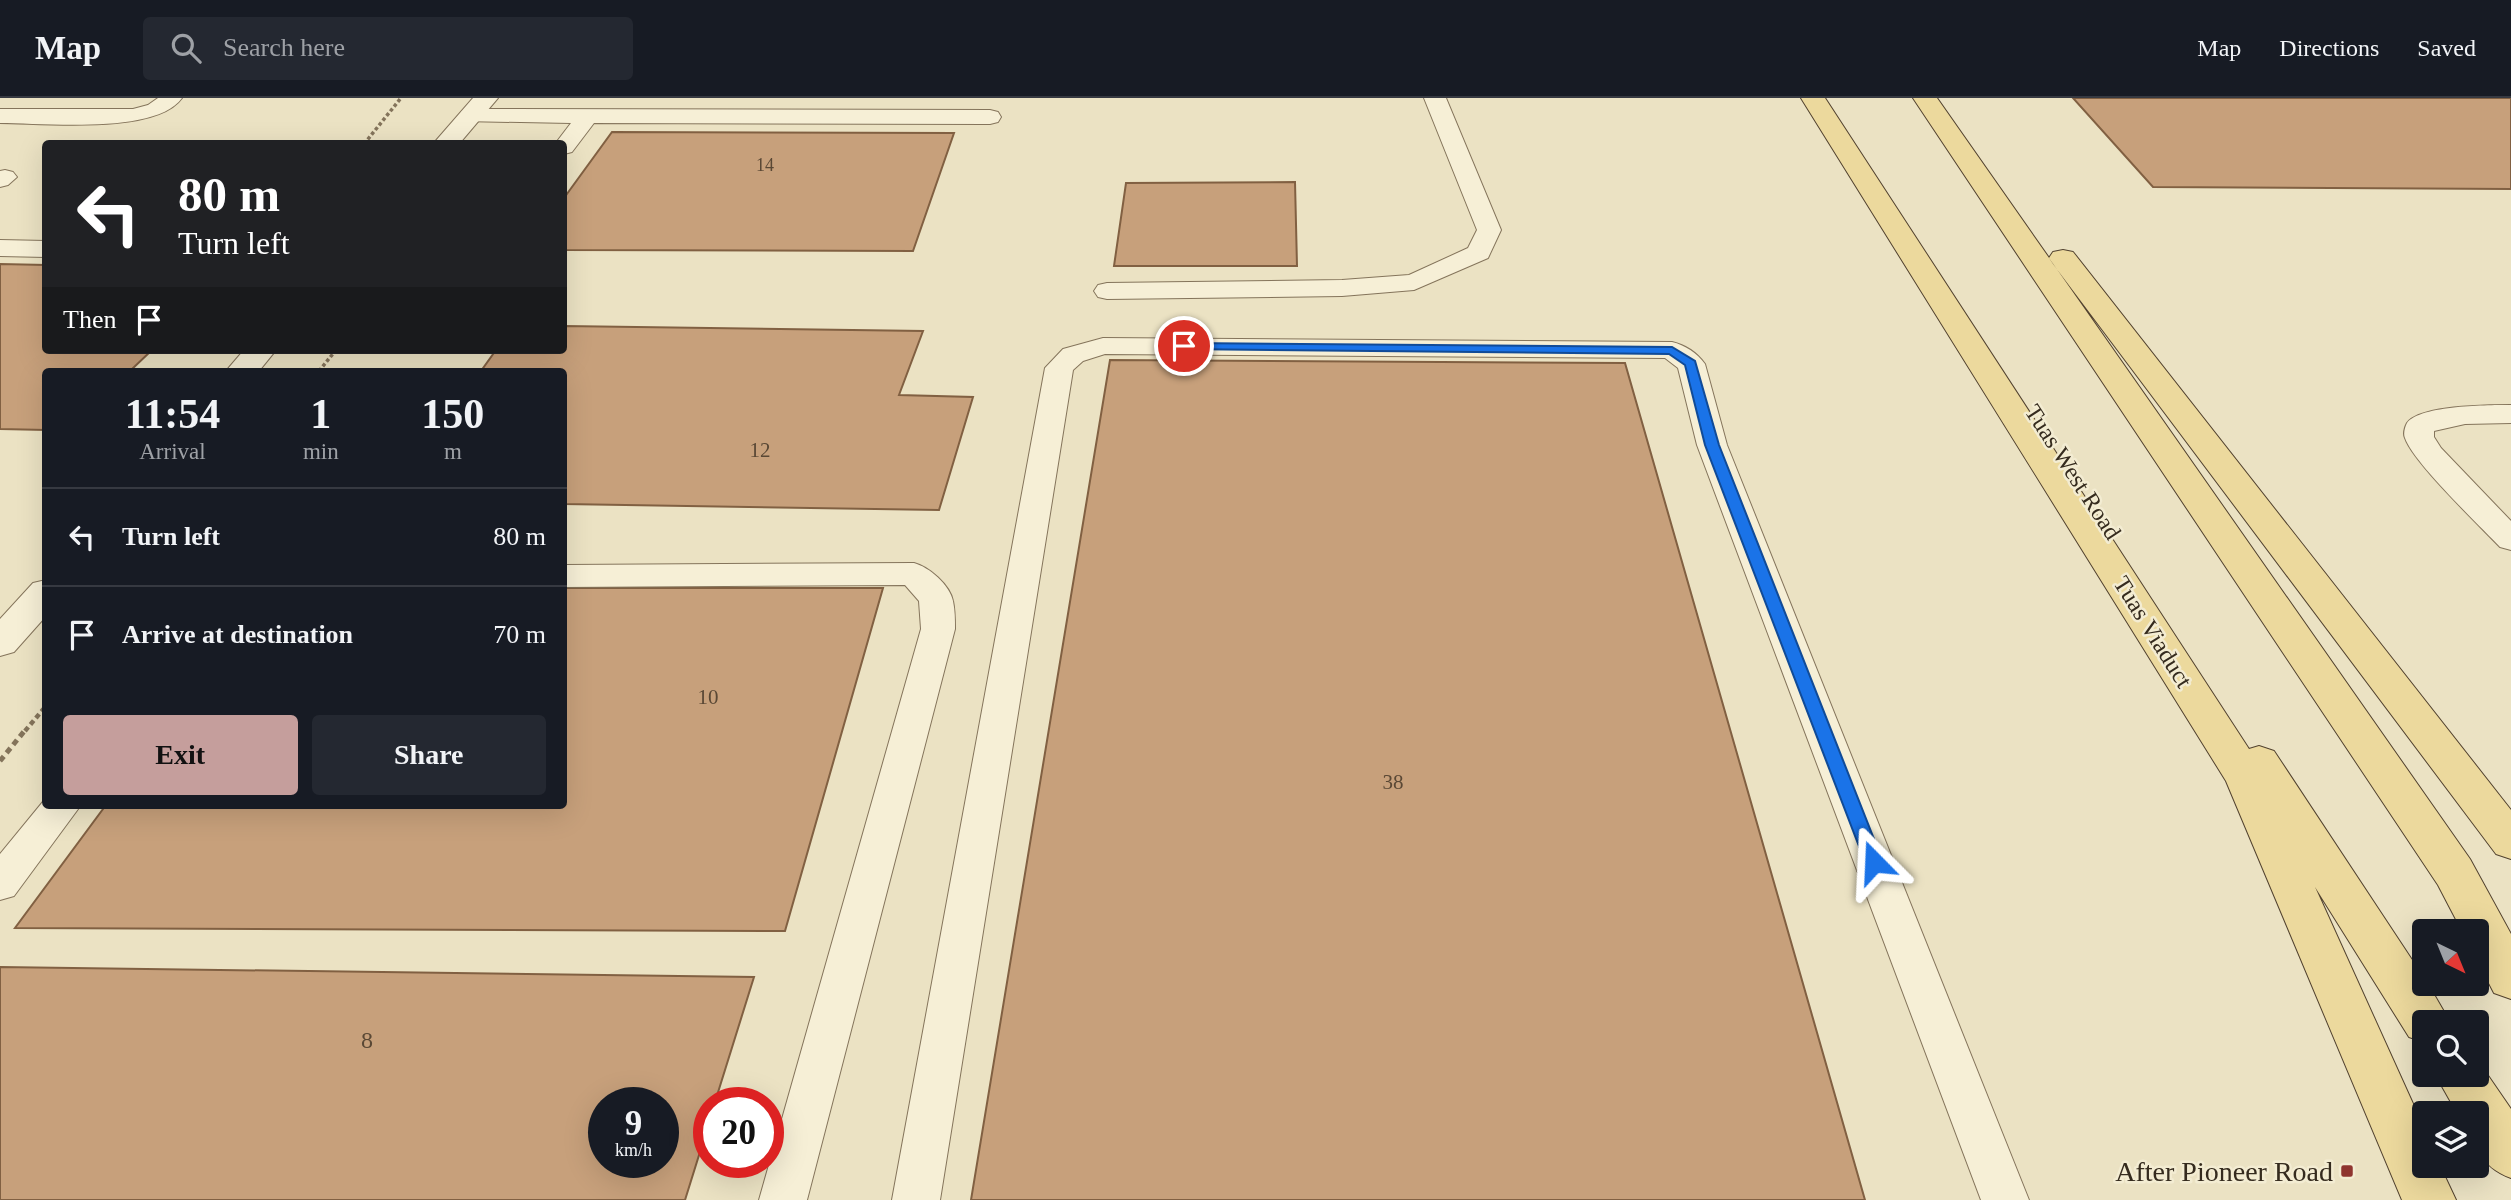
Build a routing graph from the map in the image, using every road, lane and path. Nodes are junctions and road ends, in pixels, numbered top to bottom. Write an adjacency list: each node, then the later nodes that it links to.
1 (171, 98): 9 (lane)
2 (401, 98): 12 (path)
3 (1435, 98): 17 (lane)
4 (1813, 98): 39 (main road, Tuas Viaduct)
5 (1833, 98): 33 (main road, Tuas West Road)
6 (1925, 98): 32 (main road)
7 (1941, 98): 30 (main road)
8 (478, 107): 10 (lane); 13 (street)
9 (0, 116)
10 (588, 116): 11 (lane); 14 (lane)
11 (990, 117)
12 (367, 140)
13 (449, 140)
14 (567, 143)
15 (0, 248): 16 (lane)
16 (42, 248)
17 (1107, 291)
18 (257, 354): 20 (street)
19 (333, 354): 21 (path)
20 (245, 368)
21 (321, 368)
22 (2511, 414): 23 (lane)
23 (2511, 540)
24 (567, 576): 36 (lane)
25 (42, 596): 26 (street)
26 (0, 643)
27 (42, 711): 28 (path)
28 (0, 761)
29 (59, 809): 31 (lane)
30 (2511, 842)
31 (0, 884)
32 (2511, 979)
33 (2418, 1010)
34 (2468, 1087): 35 (main road)
35 (2511, 1154)
36 (783, 1200)
37 (916, 1200): 38 (lane)
38 (2005, 1200)
39 (2429, 1200)

